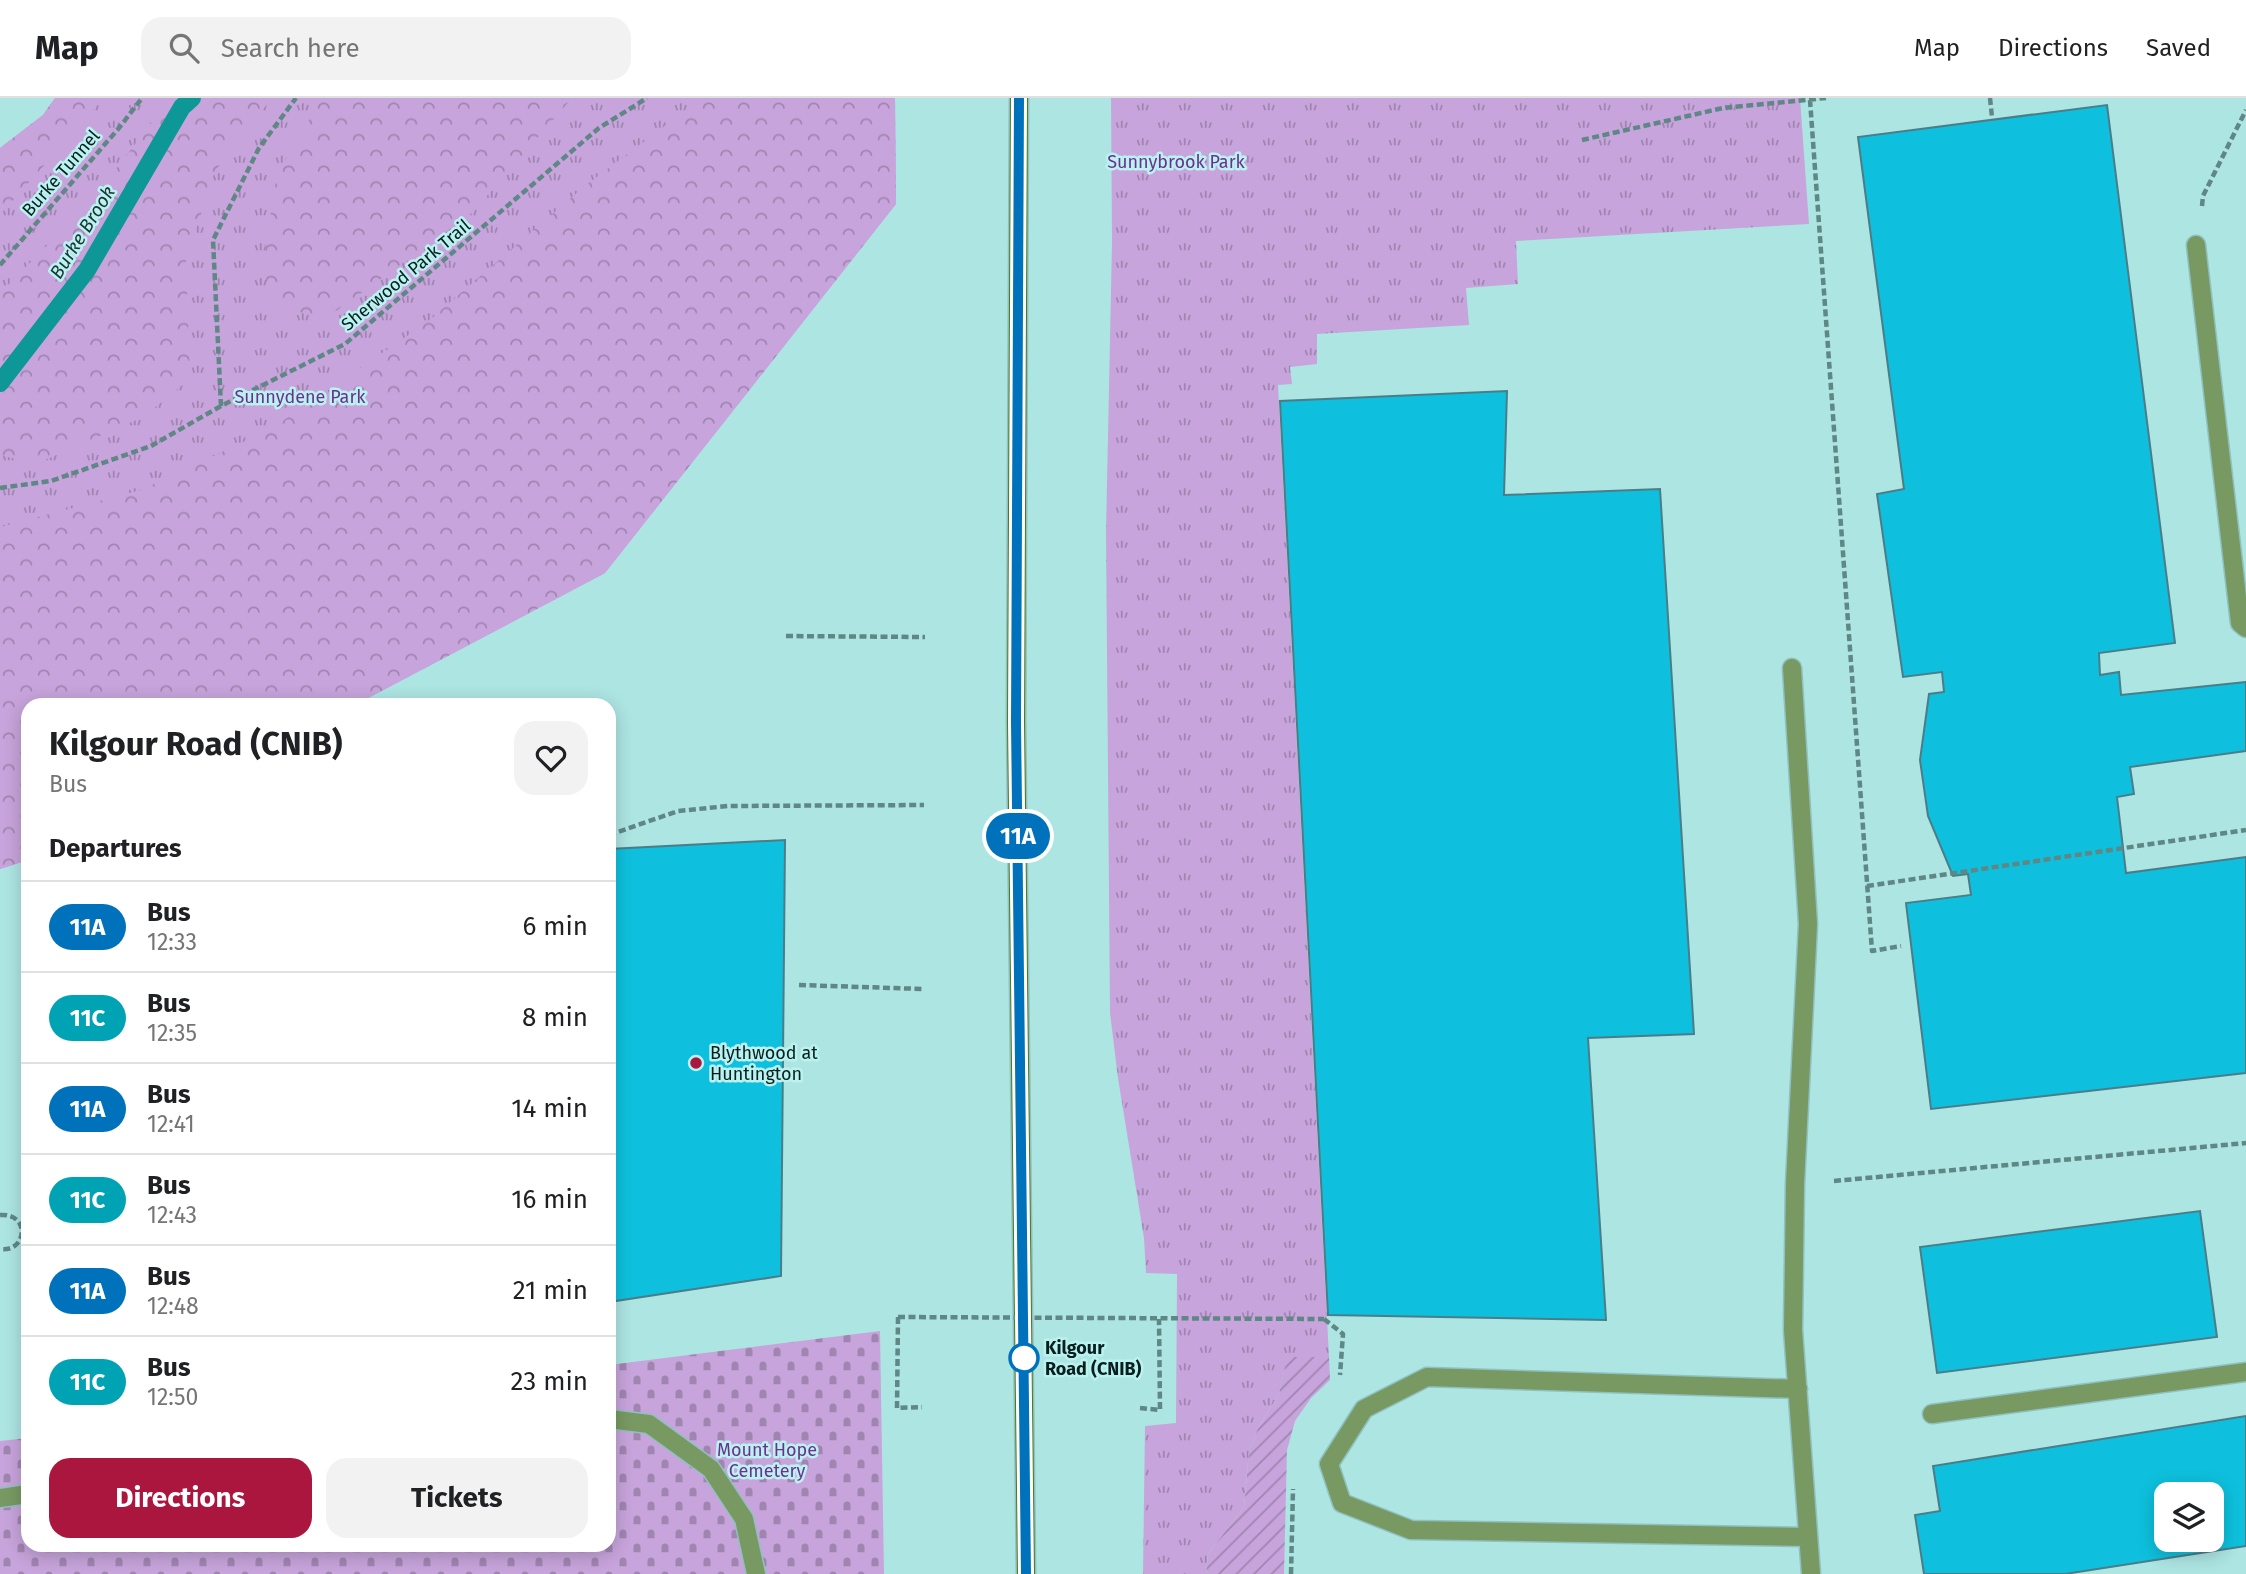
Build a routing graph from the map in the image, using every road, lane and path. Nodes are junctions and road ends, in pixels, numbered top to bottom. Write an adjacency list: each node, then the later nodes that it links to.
1 (142, 98): 12 (path, Burke Tunnel)
2 (296, 98): 13 (path)
3 (648, 98): 13 (path, Sherwood Park Trail)
4 (1019, 98): 44 (main road)
5 (1826, 98): 7 (path)
6 (1990, 98): 9 (path)
7 (1810, 100): 10 (path); 22 (path)
8 (2246, 110): 11 (path)
9 (1992, 117)
10 (1582, 140)
11 (2196, 245): 15 (lane)
12 (0, 265)
13 (220, 406): 14 (path, Sherwood Park Trail)
14 (0, 488)
15 (2246, 628)
16 (786, 636): 17 (path)
17 (925, 637)
18 (1792, 668): 27 (lane)
19 (924, 805): 21 (path)
20 (2246, 831): 22 (path)
21 (616, 833)
22 (1867, 886): 23 (path)
23 (1901, 946)
24 (799, 985): 25 (path)
25 (923, 989)
26 (2246, 1143): 27 (path)
27 (1795, 1184): 35 (lane)
28 (0, 1205): 29 (path)
29 (0, 1215): 30 (path)
30 (20, 1224): 31 (path)
31 (0, 1249)
32 (1159, 1319): 33 (path, bridge); 36 (path, bridge); 37 (path)
33 (1324, 1320)
34 (2246, 1372): 38 (lane)
35 (1798, 1389): 42 (lane); 42 (lane)
36 (922, 1407)
37 (1140, 1408)
38 (1932, 1414)
39 (616, 1420): 43 (lane)
40 (21, 1495): 41 (lane)
41 (0, 1498)
42 (1808, 1537): 45 (lane)
43 (756, 1574)
44 (1026, 1574)
45 (1811, 1574)

